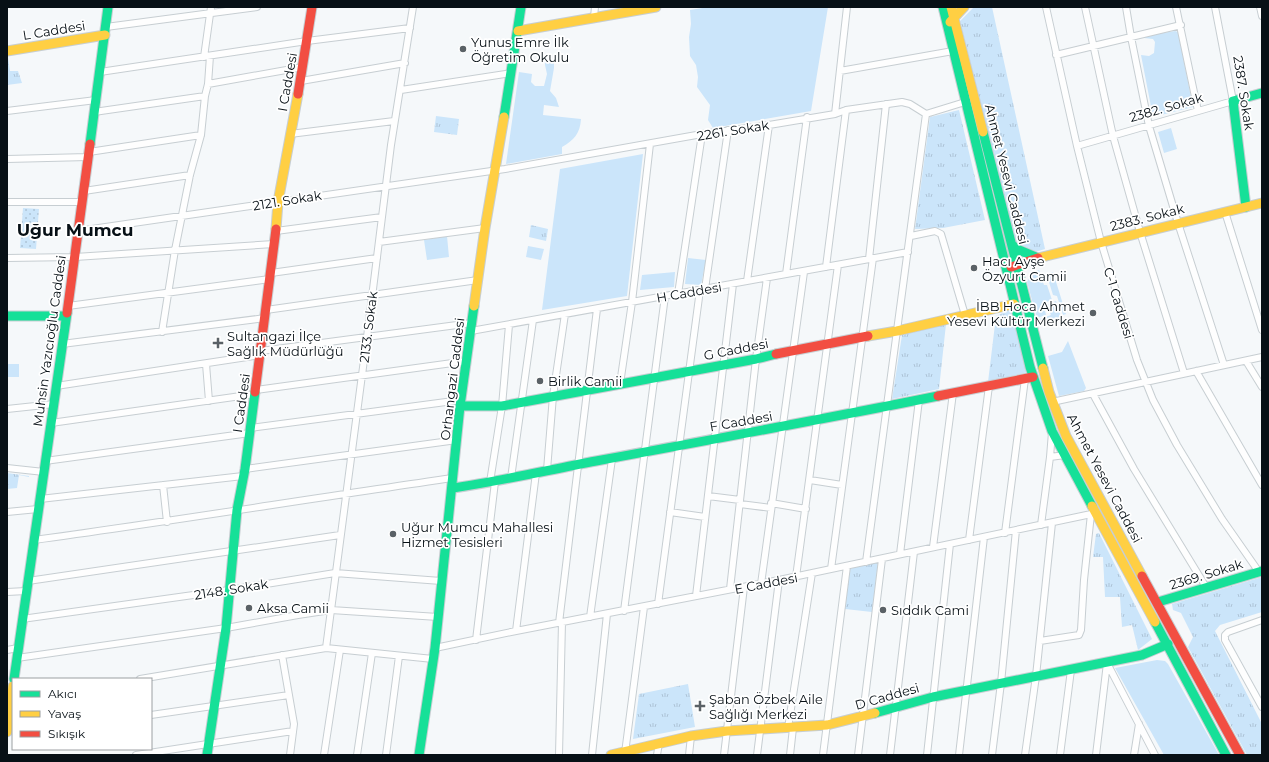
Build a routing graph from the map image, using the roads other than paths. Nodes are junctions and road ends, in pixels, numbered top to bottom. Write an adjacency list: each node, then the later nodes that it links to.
1 (108, 7): 24 (main road, Muhsin Yazıcıoğlu Caddesi)
2 (257, 7): 18 (street)
3 (312, 7): 27 (main road, I Caddesi)
4 (413, 7): 23 (street, 2133. Sokak)
5 (521, 7): 25 (main road, Orhangazi Caddesi)
6 (595, 7): 20 (street)
7 (652, 7): 20 (main road)
8 (847, 7): 35 (street)
9 (943, 7): 21 (main road, Ahmet Yesevi Caddesi)
10 (951, 7): 21 (main road, Ahmet Yesevi Caddesi)
11 (964, 7): 21 (main road)
12 (1046, 7): 31 (street, C-1 Caddesi)
13 (1085, 7): 28 (street)
14 (1126, 7): 26 (street)
15 (1176, 7): 22 (street)
16 (1215, 7): 44 (street, 2387. Sokak)
17 (1260, 7): 19 (street)
18 (210, 10): 24 (street); 32 (street)
19 (1262, 16)
20 (594, 17): 25 (main road)
21 (951, 21): 30 (main road, Ahmet Yesevi Caddesi); 87 (main road, Ahmet Yesevi Caddesi)
22 (1181, 25): 26 (street); 49 (street)
23 (410, 28): 27 (street); 33 (street, 2133. Sokak)
24 (105, 31): 29 (main road, L Caddesi); 36 (main road, Muhsin Yazıcıoğlu Caddesi)
25 (518, 31): 37 (main road, Orhangazi Caddesi)
26 (1131, 37): 28 (street); 56 (street)
27 (307, 41): 32 (street); 34 (main road, I Caddesi)
28 (1094, 46): 31 (street); 61 (street)
29 (7, 51)
30 (953, 51): 35 (street); 45 (main road, Ahmet Yesevi Caddesi)
31 (1056, 55): 63 (street, C-1 Caddesi)
32 (207, 57): 36 (street); 39 (street)
33 (405, 63): 38 (street); 40 (street, 2133. Sokak)
34 (303, 67): 38 (main road, I Caddesi); 39 (street)
35 (840, 71): 51 (street)
36 (100, 72): 43 (main road, Muhsin Yazıcıoğlu Caddesi)
37 (512, 73): 40 (street); 66 (main road, Orhangazi Caddesi)
38 (301, 81): 58 (main road, I Caddesi)
39 (208, 84): 42 (street)
40 (401, 90): 54 (street, 2133. Sokak)
41 (1262, 93): 44 (main road, 2382. Sokak)
42 (204, 96): 50 (street); 60 (street)
43 (96, 100): 48 (street); 50 (main road, Muhsin Yazıcıoğlu Caddesi)
44 (1233, 101): 49 (street, 2382. Sokak); 74 (main road, 2387. Sokak)
45 (965, 102): 52 (street); 98 (main road, Ahmet Yesevi Caddesi)
46 (886, 104): 47 (street, 2261. Sokak); 52 (street, 2261. Sokak); 93 (street)
47 (846, 110): 51 (street, 2261. Sokak); 97 (street)
48 (7, 111)
49 (1198, 111): 56 (street, 2382. Sokak)
50 (94, 112): 64 (main road, Muhsin Yazıcıoğlu Caddesi)
51 (835, 114): 53 (street, 2261. Sokak)
52 (926, 114): 83 (street)
53 (807, 118): 55 (street, 2261. Sokak); 100 (street)
54 (394, 121): 58 (street); 68 (street, 2133. Sokak)
55 (769, 125): 57 (street, 2261. Sokak); 104 (street)
56 (1149, 126): 61 (street, 2382. Sokak); 78 (street)
57 (728, 130): 59 (street, 2261. Sokak); 106 (street)
58 (290, 134): 72 (main road, I Caddesi)
59 (702, 134): 62 (street, 2261. Sokak); 108 (street)
60 (201, 136): 64 (street); 67 (street)
61 (1113, 136): 63 (street, 2382. Sokak); 82 (street)
62 (650, 144): 66 (street, 2261. Sokak); 111 (street)
63 (1076, 146): 85 (street, C-1 Caddesi)
64 (89, 154): 65 (street); 69 (main road, Muhsin Yazıcıoğlu Caddesi)
65 (7, 159)
66 (496, 170): 68 (street, 2121. Sokak); 79 (main road, Orhangazi Caddesi)
67 (190, 175): 69 (street); 76 (street)
68 (386, 186): 72 (street, 2121. Sokak); 77 (street, 2133. Sokak)
69 (84, 191): 71 (main road, Muhsin Yazıcıoğlu Caddesi)
70 (7, 202): 71 (street)
71 (82, 202): 80 (main road, Muhsin Yazıcıoğlu Caddesi)
72 (278, 202): 76 (street, 2121. Sokak); 81 (main road, I Caddesi)
73 (1262, 203): 74 (main road, 2383. Sokak)
74 (1246, 208): 75 (main road, 2383. Sokak)
75 (1225, 212): 78 (main road, 2383. Sokak); 124 (street)
76 (181, 217): 80 (street, 2121. Sokak); 88 (street)
77 (382, 217): 81 (street); 84 (street, 2133. Sokak)
78 (1178, 223): 82 (main road, 2383. Sokak); 139 (street)
79 (485, 228): 84 (street); 103 (main road, Orhangazi Caddesi)
80 (78, 231): 90 (main road, Muhsin Yazıcıoğlu Caddesi)
81 (276, 231): 86 (main road, I Caddesi)
82 (1140, 232): 85 (main road, 2383. Sokak); 142 (street)
83 (910, 236): 89 (street); 118 (street)
84 (379, 242): 92 (street, 2133. Sokak)
85 (1101, 242): 94 (main road, 2383. Sokak); 147 (street, C-1 Caddesi)
86 (274, 244): 88 (street); 101 (main road, I Caddesi)
87 (1012, 245): 94 (main road); 96 (main road, Ahmet Yesevi Caddesi)
88 (175, 250): 90 (street); 107 (street)
89 (908, 252): 93 (street, H Caddesi); 125 (street)
90 (73, 257): 91 (street); 113 (main road, Muhsin Yazıcıoğlu Caddesi)
91 (7, 258)
92 (377, 258): 101 (street); 109 (street, 2133. Sokak)
93 (871, 258): 95 (street, H Caddesi); 128 (street)
94 (1038, 258): 96 (main road, 2383. Sokak)
95 (838, 265): 97 (street, H Caddesi); 130 (street)
96 (1017, 265): 98 (main road, 2383. Sokak); 115 (main road, Ahmet Yesevi Caddesi)
97 (826, 267): 99 (street, H Caddesi)
98 (1006, 268): 112 (main road, Ahmet Yesevi Caddesi)
99 (804, 272): 100 (street, H Caddesi); 131 (street)
100 (786, 274): 102 (street, H Caddesi)
101 (270, 276): 107 (street); 116 (main road, I Caddesi)
102 (767, 278): 104 (street, H Caddesi); 134 (street)
103 (478, 280): 109 (street); 123 (main road, Orhangazi Caddesi)
104 (747, 282): 105 (street, H Caddesi)
105 (733, 284): 106 (street, H Caddesi); 138 (street)
106 (702, 290): 108 (street, H Caddesi); 140 (street)
107 (168, 293): 113 (street); 126 (street)
108 (678, 294): 110 (street, H Caddesi)
109 (371, 295): 116 (street); 127 (street, 2133. Sokak)
110 (665, 296): 111 (street, H Caddesi); 145 (street)
111 (632, 302): 114 (street, H Caddesi); 148 (street)
112 (1014, 304): 115 (main road); 118 (main road, G Caddesi); 146 (main road, Ahmet Yesevi Caddesi)
113 (68, 306): 120 (main road, Muhsin Yazıcıoğlu Caddesi)
114 (597, 308): 117 (street, H Caddesi); 152 (street)
115 (1029, 312): 143 (main road, Ahmet Yesevi Caddesi)
116 (266, 314): 126 (street); 132 (main road, I Caddesi)
117 (565, 314): 121 (street, H Caddesi); 156 (street)
118 (965, 315): 125 (main road, G Caddesi)
119 (7, 316): 120 (main road)
120 (66, 316): 129 (main road, Muhsin Yazıcıoğlu Caddesi)
121 (533, 320): 122 (street, H Caddesi); 159 (street)
122 (509, 324): 123 (street, H Caddesi); 163 (street)
123 (471, 327): 127 (street, H Caddesi); 135 (main road, Orhangazi Caddesi)
124 (1262, 330)
125 (897, 331): 128 (main road, G Caddesi); 164 (street)
126 (162, 332): 129 (street)
127 (367, 337): 132 (street, H Caddesi); 144 (street, 2133. Sokak)
128 (862, 338): 130 (main road, G Caddesi); 166 (street)
129 (62, 344): 149 (main road, Muhsin Yazıcıoğlu Caddesi)
130 (828, 344): 131 (main road, G Caddesi); 168 (street)
131 (793, 350): 134 (main road, G Caddesi); 170 (street)
132 (260, 353): 137 (street, H Caddesi); 153 (main road, I Caddesi)
133 (1262, 357): 136 (street)
134 (756, 359): 138 (main road, G Caddesi); 173 (street)
135 (467, 361): 144 (street); 161 (main road, Orhangazi Caddesi)
136 (1246, 361): 139 (street); 151 (street)
137 (206, 364): 149 (street, H Caddesi); 158 (street)
138 (723, 364): 140 (main road, G Caddesi); 174 (street)
139 (1224, 364): 141 (street)
140 (689, 371): 145 (main road, G Caddesi); 176 (street)
141 (1196, 371): 142 (street); 195 (street)
142 (1184, 373): 147 (street)
143 (1045, 375): 146 (main road, F Caddesi); 160 (main road, Ahmet Yesevi Caddesi)
144 (362, 376): 153 (street); 167 (street, 2133. Sokak)
145 (654, 378): 148 (main road, G Caddesi); 177 (street)
146 (1029, 378): 150 (main road, F Caddesi); 172 (main road, Ahmet Yesevi Caddesi); 213 (street)
147 (1146, 382): 155 (street); 227 (street, C-1 Caddesi)
148 (620, 384): 152 (main road, G Caddesi)
149 (56, 386): 162 (main road, Muhsin Yazıcıoğlu Caddesi)
150 (989, 386): 154 (main road, F Caddesi); 217 (street)
151 (1262, 387)
152 (587, 390): 156 (main road, G Caddesi); 183 (street)
153 (255, 392): 158 (street); 171 (main road, I Caddesi)
154 (953, 393): 157 (main road, F Caddesi); 219 (street)
155 (1093, 394): 160 (street); 236 (street)
156 (553, 396): 159 (main road, G Caddesi); 185 (street)
157 (919, 400): 164 (main road, F Caddesi); 222 (street)
158 (210, 401): 169 (street)
159 (522, 402): 163 (main road, G Caddesi); 190 (street)
160 (1052, 402): 241 (main road, Ahmet Yesevi Caddesi)
161 (461, 403): 163 (main road, G Caddesi); 167 (street); 175 (main road, Orhangazi Caddesi)
162 (54, 404): 165 (street); 169 (main road, Muhsin Yazıcıoğlu Caddesi)
163 (502, 406): 192 (street)
164 (887, 406): 166 (main road, F Caddesi); 224 (street)
165 (7, 409)
166 (852, 413): 168 (main road, F Caddesi); 194 (street)
167 (356, 414): 171 (street); 178 (street, 2133. Sokak)
168 (818, 420): 170 (main road, F Caddesi); 191 (street)
169 (51, 423): 182 (main road, Muhsin Yazıcıoğlu Caddesi)
170 (782, 427): 173 (main road, F Caddesi); 201 (street)
171 (250, 431): 182 (street); 187 (main road, I Caddesi)
172 (1052, 431): 179 (main road, Ahmet Yesevi Caddesi); 180 (street)
173 (748, 433): 174 (main road, F Caddesi); 200 (street)
174 (714, 439): 176 (main road, F Caddesi); 198 (street)
175 (457, 440): 178 (street); 189 (main road, Orhangazi Caddesi)
176 (679, 446): 177 (main road, F Caddesi); 206 (street)
177 (644, 452): 181 (main road, F Caddesi); 245 (street)
178 (351, 455): 187 (street); 197 (street, 2133. Sokak)
179 (1065, 456): 180 (street); 207 (main road, Ahmet Yesevi Caddesi)
180 (1050, 457): 211 (street)
181 (612, 459): 183 (main road, F Caddesi); 248 (street)
182 (45, 461): 186 (main road, Muhsin Yazıcıoğlu Caddesi)
183 (578, 465): 185 (main road, F Caddesi); 251 (street)
184 (7, 468): 186 (street)
185 (547, 470): 188 (main road, F Caddesi)
186 (44, 472): 199 (main road, Muhsin Yazıcıoğlu Caddesi)
187 (244, 473): 193 (street); 204 (main road, I Caddesi)
188 (536, 473): 190 (main road, F Caddesi); 253 (street)
189 (453, 478): 196 (main road, Orhangazi Caddesi); 197 (street)
190 (512, 478): 192 (main road, F Caddesi)
191 (810, 480): 194 (street); 202 (street)
192 (493, 482): 196 (main road, F Caddesi); 255 (street)
193 (163, 485): 199 (street); 209 (street)
194 (842, 485): 226 (street)
195 (1262, 485)
196 (452, 488): 232 (main road, Orhangazi Caddesi)
197 (346, 493): 204 (street); 214 (street, 2133. Sokak)
198 (708, 496): 200 (street); 208 (street)
199 (40, 499): 203 (main road, Muhsin Yazıcıoğlu Caddesi)
200 (740, 502): 201 (street); 238 (street)
201 (771, 505): 202 (street); 233 (street)
202 (806, 509): 230 (street)
203 (38, 510): 205 (street); 216 (main road, Muhsin Yazıcıoğlu Caddesi)
204 (237, 510): 209 (street); 220 (main road, I Caddesi)
205 (7, 512)
206 (670, 512): 208 (street); 242 (street)
207 (1094, 514): 210 (street, E Caddesi); 256 (street); 257 (main road, Ahmet Yesevi Caddesi)
208 (705, 517): 240 (street)
209 (167, 522): 216 (street)
210 (1052, 523): 211 (street, E Caddesi); 256 (street)
211 (1041, 525): 212 (street, E Caddesi)
212 (1016, 530): 213 (street, E Caddesi); 273 (street)
213 (1005, 533): 215 (street, E Caddesi)
214 (340, 535): 220 (street); 228 (street, 2133. Sokak)
215 (984, 537): 217 (street, E Caddesi); 274 (street)
216 (34, 540): 234 (main road, Muhsin Yazıcıoğlu Caddesi)
217 (969, 540): 218 (street, E Caddesi)
218 (950, 544): 219 (street, E Caddesi); 276 (street)
219 (933, 548): 221 (street, E Caddesi)
220 (234, 552): 234 (street); 237 (main road, I Caddesi)
221 (914, 552): 222 (street, E Caddesi); 279 (street)
222 (900, 554): 223 (street, E Caddesi)
223 (882, 559): 224 (street, E Caddesi); 282 (street)
224 (866, 562): 225 (street, E Caddesi)
225 (847, 566): 226 (street, E Caddesi); 284 (street)
226 (831, 569): 229 (street, E Caddesi)
227 (1260, 571): 236 (main road, 2369. Sokak)
228 (335, 573): 232 (street, 2148. Sokak); 237 (street, 2148. Sokak); 244 (street, 2133. Sokak)
229 (812, 574): 230 (street, E Caddesi); 285 (street)
230 (796, 577): 231 (street, E Caddesi)
231 (779, 580): 233 (street, E Caddesi); 287 (street)
232 (441, 581): 247 (main road, Orhangazi Caddesi)
233 (760, 584): 235 (street, E Caddesi)
234 (27, 586): 239 (street); 249 (main road, Muhsin Yazıcıoğlu Caddesi)
235 (744, 587): 238 (street, E Caddesi); 289 (street)
236 (1206, 587): 241 (main road, 2369. Sokak)
237 (229, 590): 249 (street, 2148. Sokak); 252 (main road, I Caddesi)
238 (730, 590): 240 (street, E Caddesi)
239 (7, 592)
240 (696, 596): 242 (street, E Caddesi)
241 (1158, 602): 254 (main road, Ahmet Yesevi Caddesi)
242 (658, 604): 243 (street, E Caddesi)
243 (644, 607): 245 (street, E Caddesi); 294 (street)
244 (331, 610): 247 (street); 252 (street); 258 (street, 2133. Sokak)
245 (624, 610): 246 (street, E Caddesi)
246 (607, 614): 248 (street, E Caddesi); 303 (street)
247 (438, 617): 259 (main road, Orhangazi Caddesi)
248 (590, 617): 251 (street, E Caddesi)
249 (22, 618): 262 (main road, Muhsin Yazıcıoğlu Caddesi)
250 (1262, 620): 280 (street)
251 (560, 622): 253 (street, E Caddesi); 302 (street)
252 (226, 628): 262 (street); 268 (main road, I Caddesi)
253 (516, 631): 255 (street, E Caddesi)
254 (1177, 639): 257 (main road, D Caddesi); 286 (main road, Ahmet Yesevi Caddesi)
255 (476, 640): 259 (street, E Caddesi)
256 (1040, 641): 270 (street)
257 (1168, 644): 267 (main road, D Caddesi); 286 (main road); 321 (main road, Ahmet Yesevi Caddesi)
258 (326, 648): 261 (street); 264 (street)
259 (435, 648): 266 (main road, Orhangazi Caddesi)
260 (7, 650): 262 (street)
261 (340, 650): 263 (street); 298 (street)
262 (18, 653): 271 (main road, Muhsin Yazıcıoğlu Caddesi)
263 (372, 653): 265 (street); 299 (street)
264 (282, 655): 268 (street); 275 (street)
265 (399, 656): 266 (street); 300 (street)
266 (433, 659): 301 (main road, Orhangazi Caddesi)
267 (1107, 663): 269 (main road, D Caddesi); 283 (street); 318 (street)
268 (220, 667): 272 (street); 278 (main road, I Caddesi)
269 (1071, 670): 270 (main road, D Caddesi); 317 (street)
270 (1036, 676): 273 (main road, D Caddesi); 316 (street)
271 (14, 678)
272 (147, 678)
273 (1001, 683): 274 (main road, D Caddesi); 315 (street)
274 (965, 690): 276 (main road, D Caddesi); 314 (street)
275 (289, 695): 278 (street); 288 (street)
276 (933, 696): 279 (main road, D Caddesi); 313 (street)
277 (10, 699): 290 (main road)
278 (213, 706): 281 (street); 293 (main road, I Caddesi)
279 (895, 707): 282 (main road, D Caddesi); 312 (street)
280 (1262, 707)
281 (152, 715)
282 (862, 717): 284 (main road, D Caddesi); 311 (street)
283 (1139, 724): 319 (street); 320 (street)
284 (827, 725): 285 (main road, D Caddesi); 310 (street)
285 (791, 728): 287 (main road, D Caddesi); 309 (street)
286 (1226, 728): 322 (main road, Ahmet Yesevi Caddesi)
287 (760, 730): 289 (main road, D Caddesi); 308 (street)
288 (293, 731): 293 (street); 297 (street)
289 (727, 731): 291 (main road, D Caddesi); 307 (street)
290 (7, 732)
291 (691, 736): 292 (main road, D Caddesi); 306 (street)
292 (658, 743): 294 (main road, D Caddesi); 305 (street)
293 (208, 744): 295 (street); 296 (main road, I Caddesi)
294 (625, 753): 304 (main road, D Caddesi)
295 (136, 755)
296 (207, 755)
297 (290, 755)
298 (324, 755)
299 (357, 755)
300 (386, 755)
301 (419, 755)
302 (559, 755)
303 (592, 755)
304 (611, 755)
305 (657, 755)
306 (689, 755)
307 (724, 755)
308 (757, 755)
309 (790, 755)
310 (823, 755)
311 (858, 755)
312 (890, 755)
313 (927, 755)
314 (959, 755)
315 (992, 755)
316 (1025, 755)
317 (1060, 755)
318 (1096, 755)
319 (1134, 755)
320 (1155, 755)
321 (1226, 755)
322 (1240, 755)

